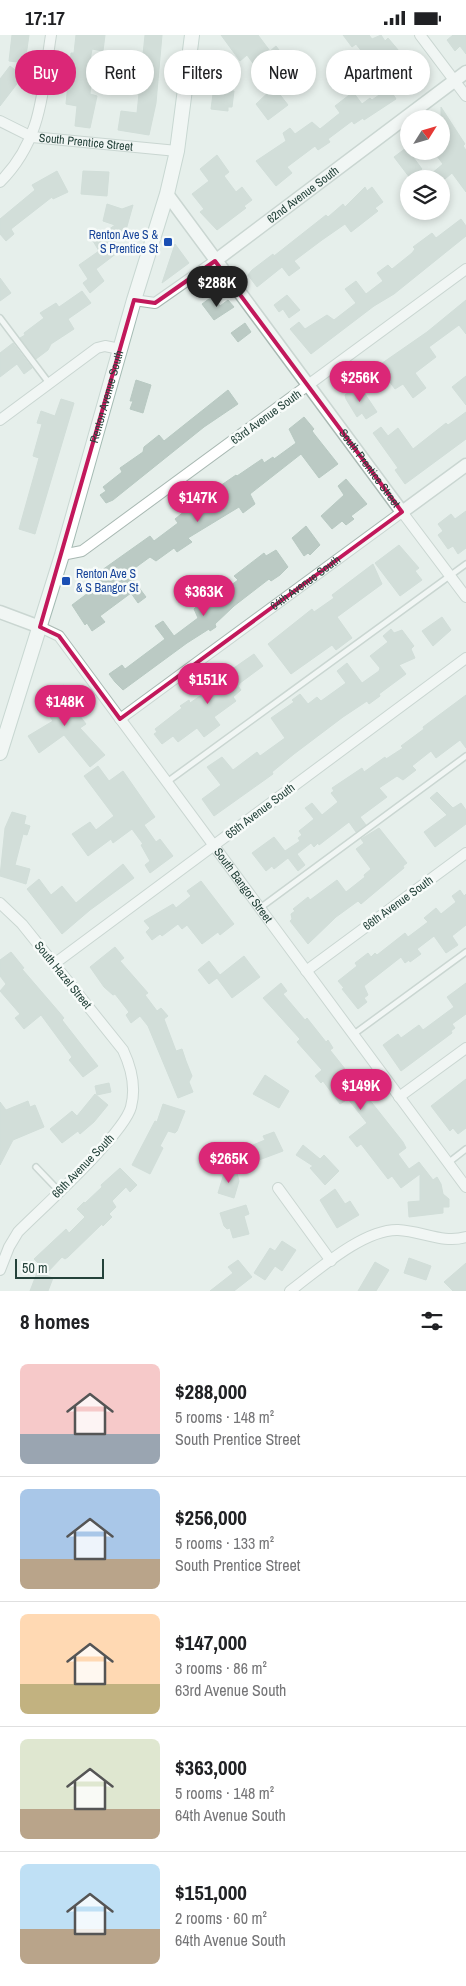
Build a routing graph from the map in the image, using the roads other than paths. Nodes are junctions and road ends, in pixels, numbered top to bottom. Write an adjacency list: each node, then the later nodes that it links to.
1 (51, 35): 8 (street)
2 (192, 35): 9 (main road, Renton Avenue South)
3 (420, 35): 5 (street)
4 (466, 72): 5 (street, 62nd Avenue South)
5 (454, 81): 6 (street); 12 (street, 62nd Avenue South)
6 (466, 96)
7 (0, 121): 8 (street, South Prentice Street)
8 (32, 137): 9 (street, South Prentice Street); 10 (street)
9 (177, 151): 11 (main road, Renton Avenue South)
10 (0, 182)
11 (167, 194): 12 (street, South Prentice Street); 14 (main road, Renton Avenue South)
12 (215, 261): 14 (street, 62nd Avenue South); 18 (street, South Prentice Street)
13 (466, 269): 18 (street, 63rd Avenue South)
14 (134, 300): 16 (main road, Renton Avenue South)
15 (0, 318): 17 (lane)
16 (120, 349): 17 (street); 22 (main road, Renton Avenue South)
17 (49, 383): 19 (street)
18 (309, 386): 21 (street, South Prentice Street); 22 (street, 63rd Avenue South)
19 (0, 420)
20 (466, 465): 21 (street, 64th Avenue South)
21 (402, 512): 24 (street, South Prentice Street); 29 (street, 64th Avenue South)
22 (62, 555): 27 (main road, Renton Avenue South)
23 (466, 564): 24 (lane)
24 (450, 576): 25 (street, South Prentice Street); 32 (lane)
25 (466, 597)
26 (0, 612): 27 (street, South Bangor Street)
27 (40, 627): 29 (street, South Bangor Street); 30 (main road, Renton Avenue South)
28 (466, 658): 33 (street, 65th Avenue South)
29 (120, 719): 32 (street, South Bangor Street)
30 (0, 753)
31 (466, 756): 36 (lane)
32 (167, 783): 33 (street, South Bangor Street)
33 (214, 846): 36 (street, South Bangor Street); 38 (street, 65th Avenue South)
34 (466, 853): 39 (street, 66th Avenue South)
35 (0, 903): 38 (street, South Hazel Street)
36 (260, 908): 39 (street, South Bangor Street)
37 (466, 952): 40 (lane)
38 (54, 964): 42 (street, South Hazel Street)
39 (306, 971): 40 (street, South Bangor Street)
40 (353, 1035): 43 (street, South Bangor Street)
41 (466, 1048): 43 (street)
42 (123, 1050): 49 (street, 66th Avenue South)
43 (399, 1097): 45 (street, South Bangor Street)
44 (466, 1149): 45 (lane)
45 (448, 1163): 47 (street, South Bangor Street)
46 (36, 1167): 49 (lane)
47 (466, 1187)
48 (278, 1188): 51 (street)
49 (59, 1191): 52 (street, 66th Avenue South)
50 (466, 1237): 51 (street)
51 (331, 1261): 53 (street)
52 (0, 1270)
53 (290, 1291)

